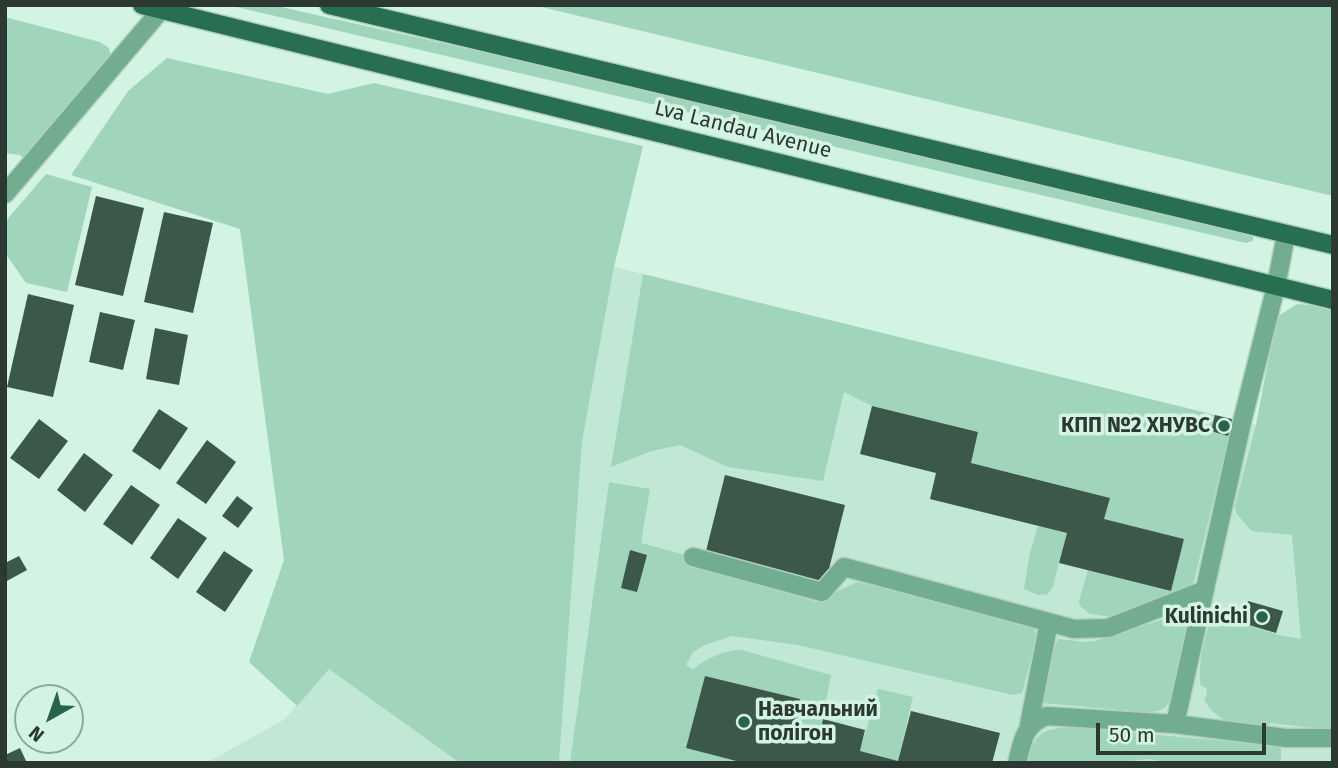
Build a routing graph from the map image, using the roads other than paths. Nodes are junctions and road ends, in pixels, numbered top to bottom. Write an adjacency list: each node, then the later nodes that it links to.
1 (142, 5): 3 (main road, Lva Landau Avenue)
2 (329, 5): 5 (main road, Lva Landau Avenue)
3 (162, 9): 4 (street); 7 (main road, Lva Landau Avenue)
4 (5, 194)
5 (1286, 234): 6 (main road, Lva Landau Avenue); 7 (street)
6 (1333, 245)
7 (1276, 286): 8 (main road, Lva Landau Avenue); 10 (street)
8 (1333, 300)
9 (693, 557): 11 (street)
10 (1205, 590): 11 (street); 12 (street)
11 (1049, 622): 13 (street)
12 (1175, 724): 13 (street); 14 (street)
13 (1029, 725): 15 (street)
14 (1333, 738)
15 (1017, 763)

